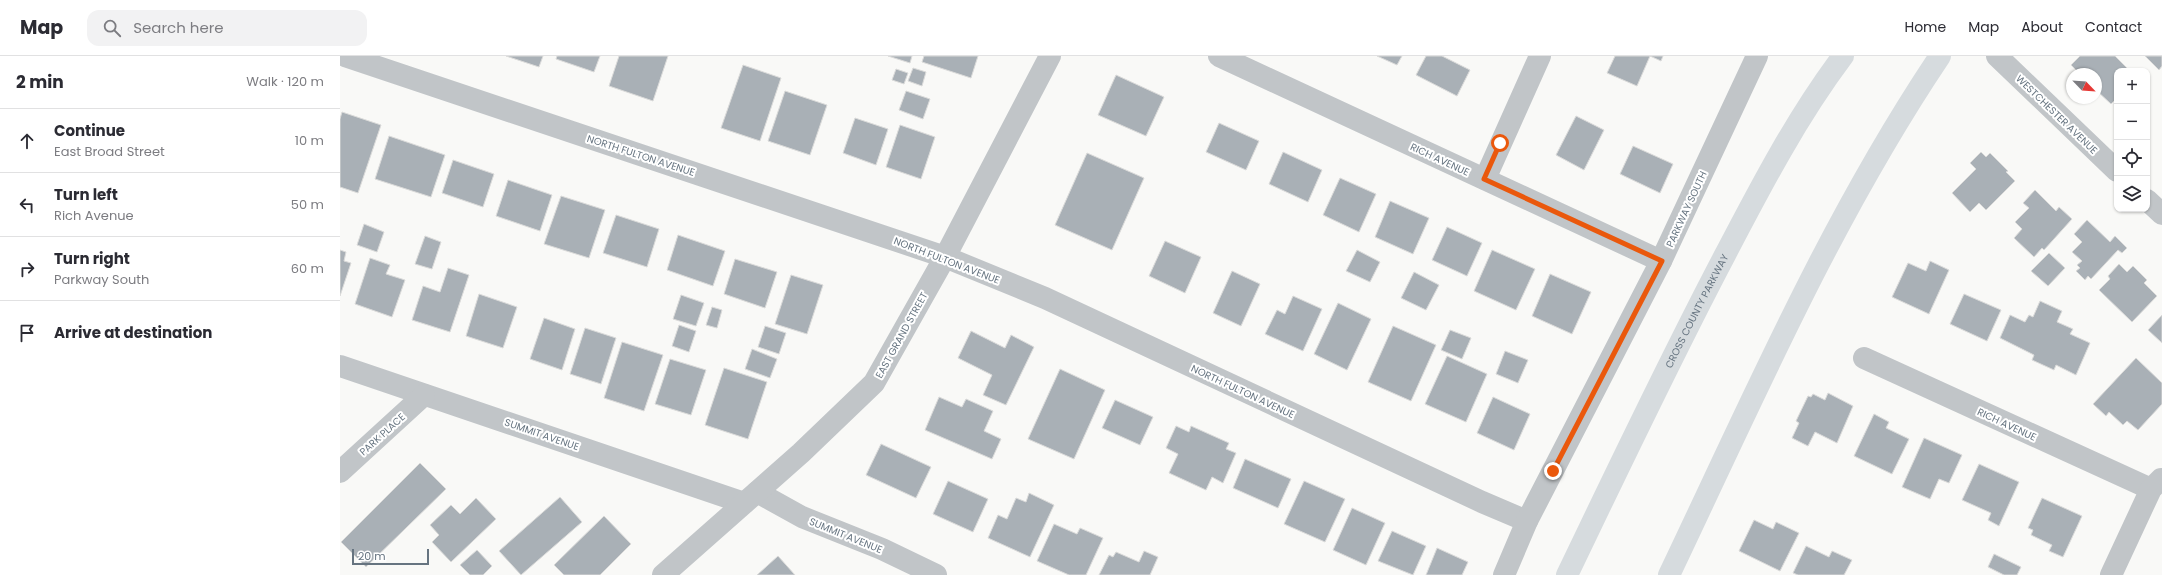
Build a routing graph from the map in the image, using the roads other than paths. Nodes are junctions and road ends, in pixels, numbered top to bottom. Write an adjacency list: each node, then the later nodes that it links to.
1 (344, 56): 13 (street, NORTH FULTON AVENUE)
2 (1050, 56): 13 (street, EAST GRAND STREET)
3 (1220, 56): 10 (street, RICH AVENUE)
4 (1540, 56): 10 (street)
5 (1758, 56): 14 (street, PARKWAY SOUTH)
6 (1843, 56): 25 (highway, CROSS COUNTY PARKWAY)
7 (1940, 56): 26 (highway)
8 (2009, 60): 9 (street, WESTCHESTER AVENUE)
9 (2114, 168)
10 (1484, 179): 14 (street, RICH AVENUE)
11 (2150, 203): 12 (street)
12 (2162, 214)
13 (945, 257): 20 (street, EAST GRAND STREET); 21 (street, NORTH FULTON AVENUE)
14 (1662, 261): 21 (street, PARKWAY SOUTH)
15 (1864, 358): 19 (street, RICH AVENUE)
16 (340, 366): 17 (street, SUMMIT AVENUE)
17 (424, 395): 18 (street, PARK PLACE); 20 (street, SUMMIT AVENUE)
18 (340, 472)
19 (2157, 484): 27 (street)
20 (751, 497): 22 (street, EAST GRAND STREET); 23 (street, SUMMIT AVENUE)
21 (1527, 521): 24 (street, PARKWAY SOUTH)
22 (663, 575)
23 (936, 575)
24 (1504, 575)
25 (1567, 575)
26 (1669, 575)
27 (2111, 575)

